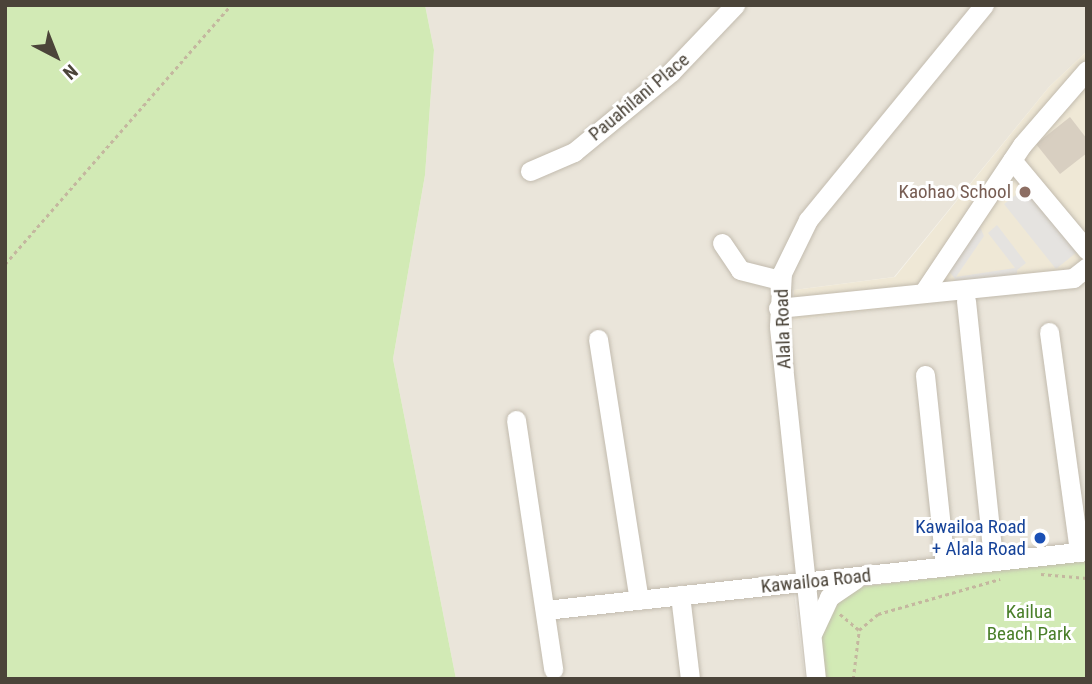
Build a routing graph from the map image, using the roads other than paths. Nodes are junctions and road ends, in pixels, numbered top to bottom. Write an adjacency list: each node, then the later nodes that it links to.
1 (735, 5): 5 (street, Pauahilani Place)
2 (985, 5): 9 (street, Alala Road)
3 (1087, 70): 4 (street)
4 (1012, 160): 7 (street); 10 (street)
5 (530, 171)
6 (722, 243): 9 (street)
7 (1087, 250)
8 (1087, 267): 10 (street)
9 (780, 280): 12 (street, Alala Road)
10 (923, 293): 12 (street)
11 (966, 301): 18 (street)
12 (778, 308): 21 (street, Alala Road)
13 (1049, 332): 17 (street)
14 (598, 339): 23 (street)
15 (925, 375): 19 (street)
16 (516, 420): 24 (street)
17 (1083, 552): 18 (street, Kawailoa Road)
18 (993, 560): 19 (street, Kawailoa Road)
19 (945, 566): 20 (street, Kawailoa Road)
20 (863, 576): 21 (street, Kawailoa Road); 25 (street)
21 (806, 582): 22 (street, Kawailoa Road); 25 (street, Alala Road)
22 (680, 596): 23 (street, Kawailoa Road); 27 (street)
23 (639, 600): 24 (street, Kawailoa Road)
24 (545, 610): 26 (street)
25 (812, 639): 28 (street, Alala Road)
26 (553, 669)
27 (690, 679)
28 (816, 679)

